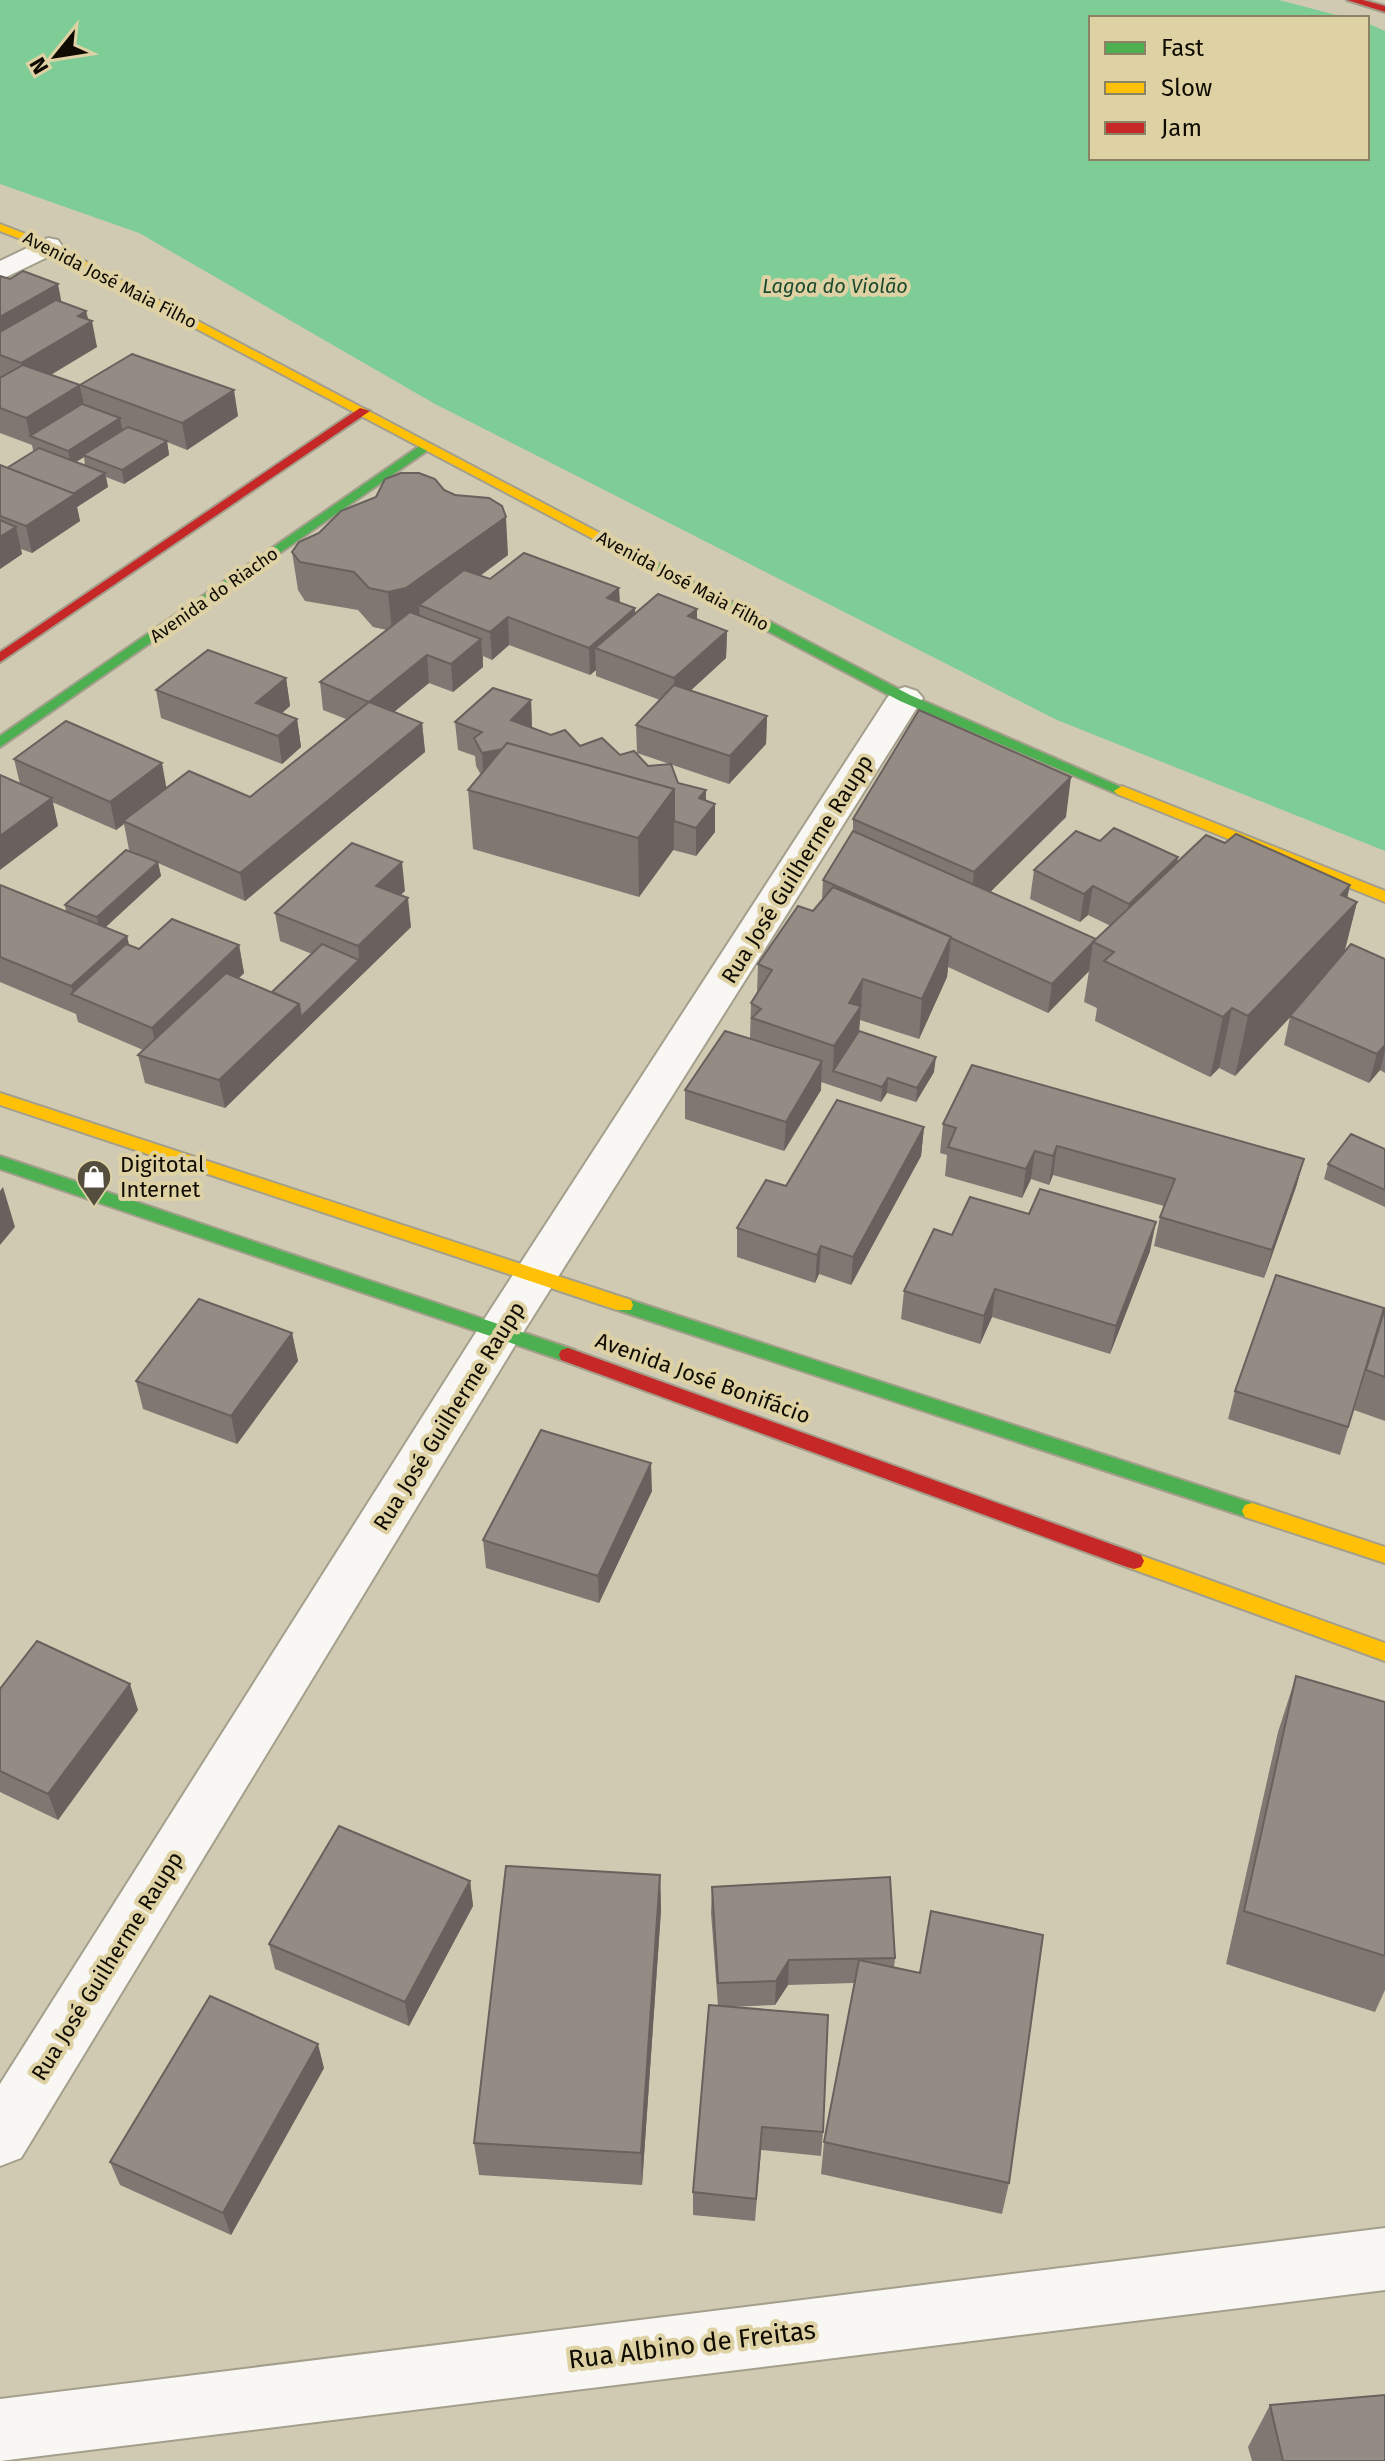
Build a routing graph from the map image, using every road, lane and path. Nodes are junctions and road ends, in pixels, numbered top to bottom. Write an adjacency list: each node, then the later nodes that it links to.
1 (1352, 0): 2 (street)
2 (1385, 9)
3 (0, 227): 4 (street, Avenida José Maia Filho)
4 (48, 246): 5 (street); 6 (street, Avenida José Maia Filho)
5 (0, 272)
6 (364, 411): 7 (street, Avenida José Maia Filho); 8 (street)
7 (428, 446): 9 (street, Avenida José Maia Filho); 10 (street, Avenida do Riacho)
8 (0, 658)
9 (905, 698): 11 (street, Avenida José Maia Filho); 14 (street, Rua José Guilherme Raupp)
10 (0, 743)
11 (1385, 897)
12 (0, 1099): 14 (street, Avenida José Bonifácio)
13 (0, 1162): 15 (street, Avenida José Bonifácio)
14 (538, 1276): 15 (street, Rua José Guilherme Raupp); 16 (street, Avenida José Bonifácio)
15 (501, 1330): 17 (street, Avenida José Bonifácio); 18 (street, Rua José Guilherme Raupp)
16 (1385, 1555)
17 (1385, 1652)
18 (0, 2137)
19 (1385, 2259): 20 (street, Rua Albino de Freitas)
20 (0, 2431)

